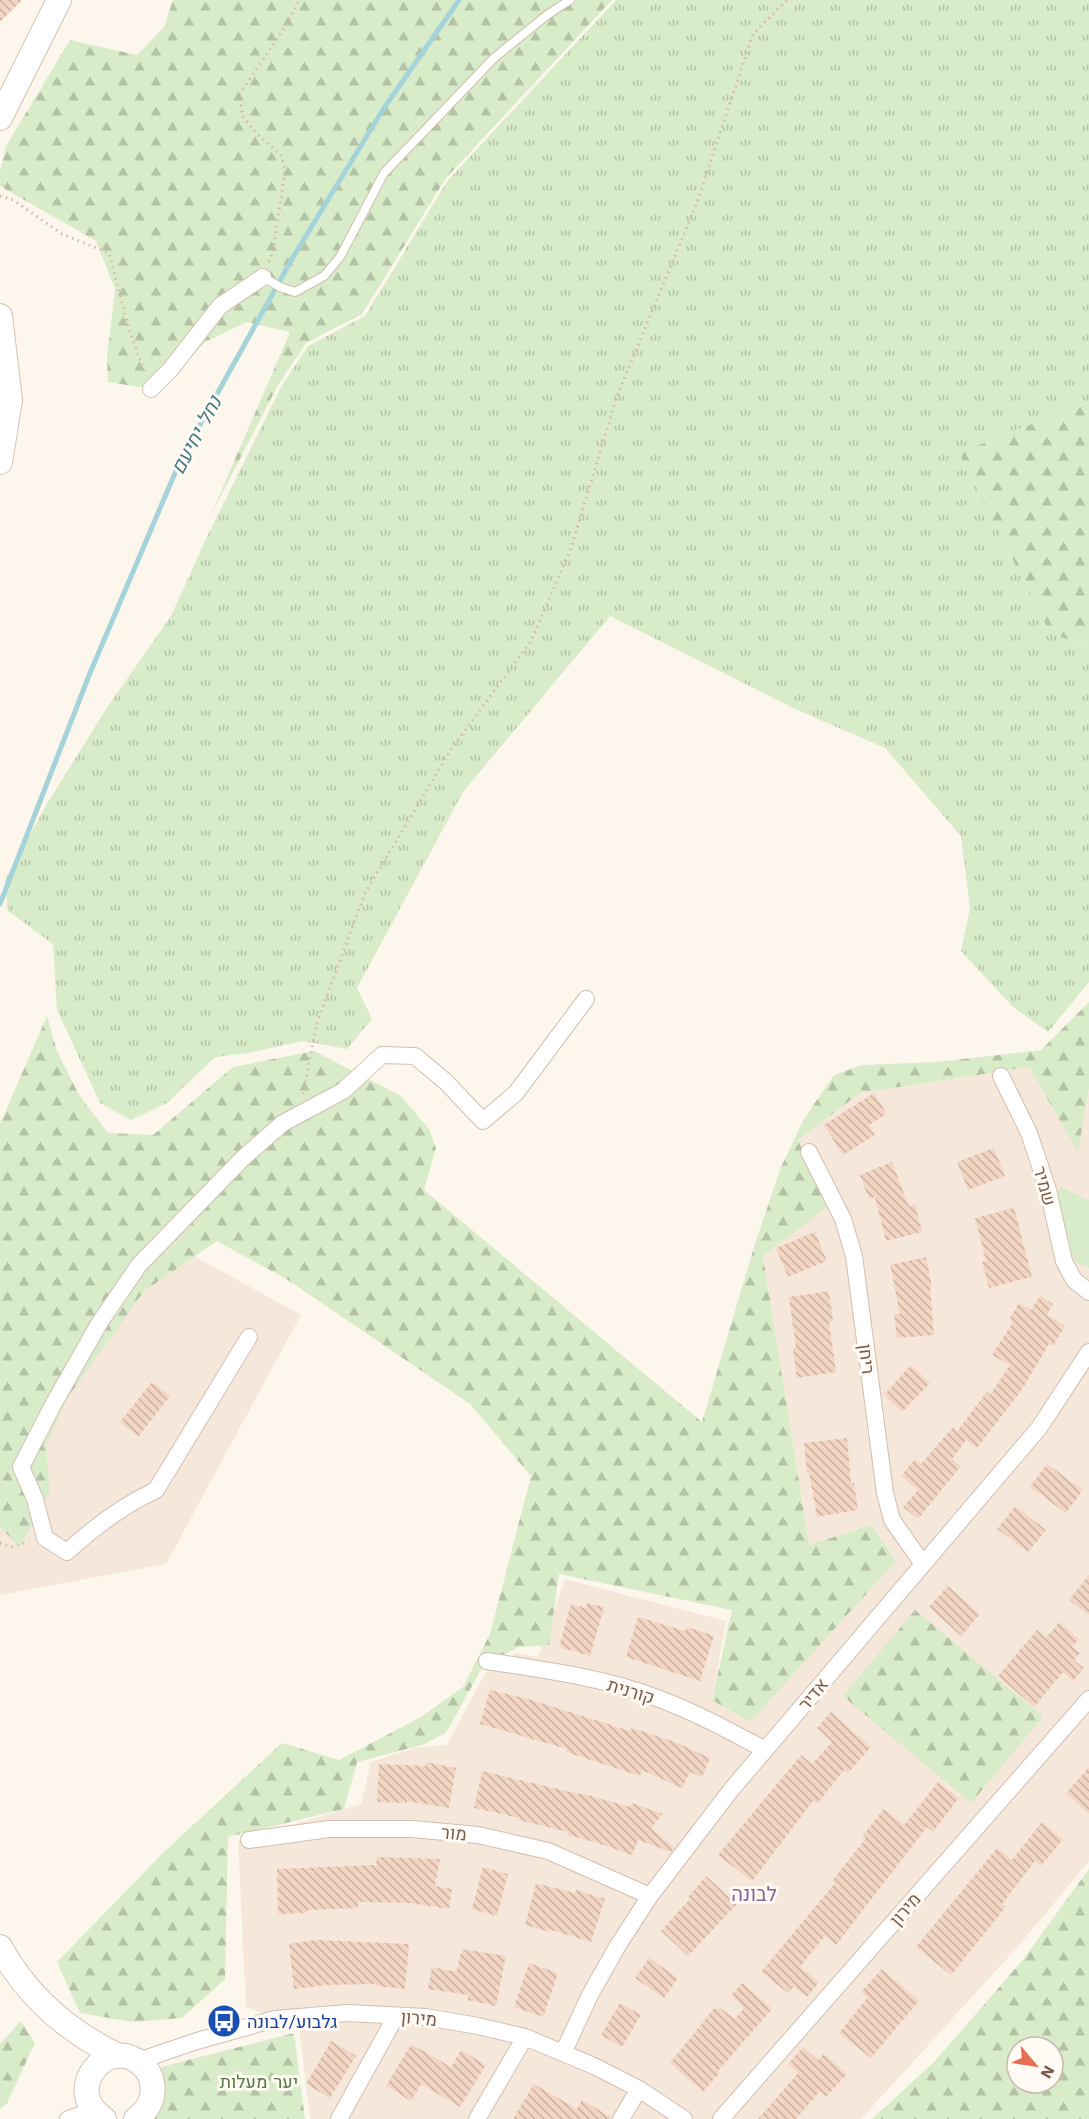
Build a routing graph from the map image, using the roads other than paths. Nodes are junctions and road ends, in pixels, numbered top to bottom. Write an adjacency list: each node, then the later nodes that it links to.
1 (59, 0): 3 (main road)
2 (570, 0): 4 (lane)
3 (0, 118)
4 (263, 277): 6 (street)
5 (0, 316): 7 (main road)
6 (151, 389)
7 (0, 462)
8 (586, 999): 12 (street)
9 (1001, 1076): 11 (street, שמיר)
10 (809, 1152): 14 (street, ריחן)
11 (1089, 1293)
12 (249, 1337)
13 (1089, 1352): 14 (street, אדיר)
14 (923, 1564): 17 (street, אדיר)
15 (487, 1661): 17 (street, קורנית)
16 (1089, 1699): 35 (street, מירון)
17 (765, 1750): 19 (street, אדיר)
18 (249, 1840): 19 (street, מור)
19 (650, 1896): 24 (street, אדיר)
20 (0, 1947): 21 (main road)
21 (49, 2011): 25 (main road); 26 (main road)
22 (396, 2016): 23 (street, מירון); 25 (street, מירון); 31 (street)
23 (525, 2037): 24 (street, מירון); 32 (street)
24 (563, 2054): 27 (street, מירון)
25 (129, 2059): 26 (main road); 29 (main road)
26 (89, 2076): 28 (main road)
27 (639, 2089): 33 (street); 34 (street, מירון)
28 (99, 2115): 30 (street)
29 (145, 2115)
30 (68, 2119)
31 (339, 2119)
32 (477, 2119)
33 (621, 2119)
34 (684, 2119)
35 (721, 2119)

